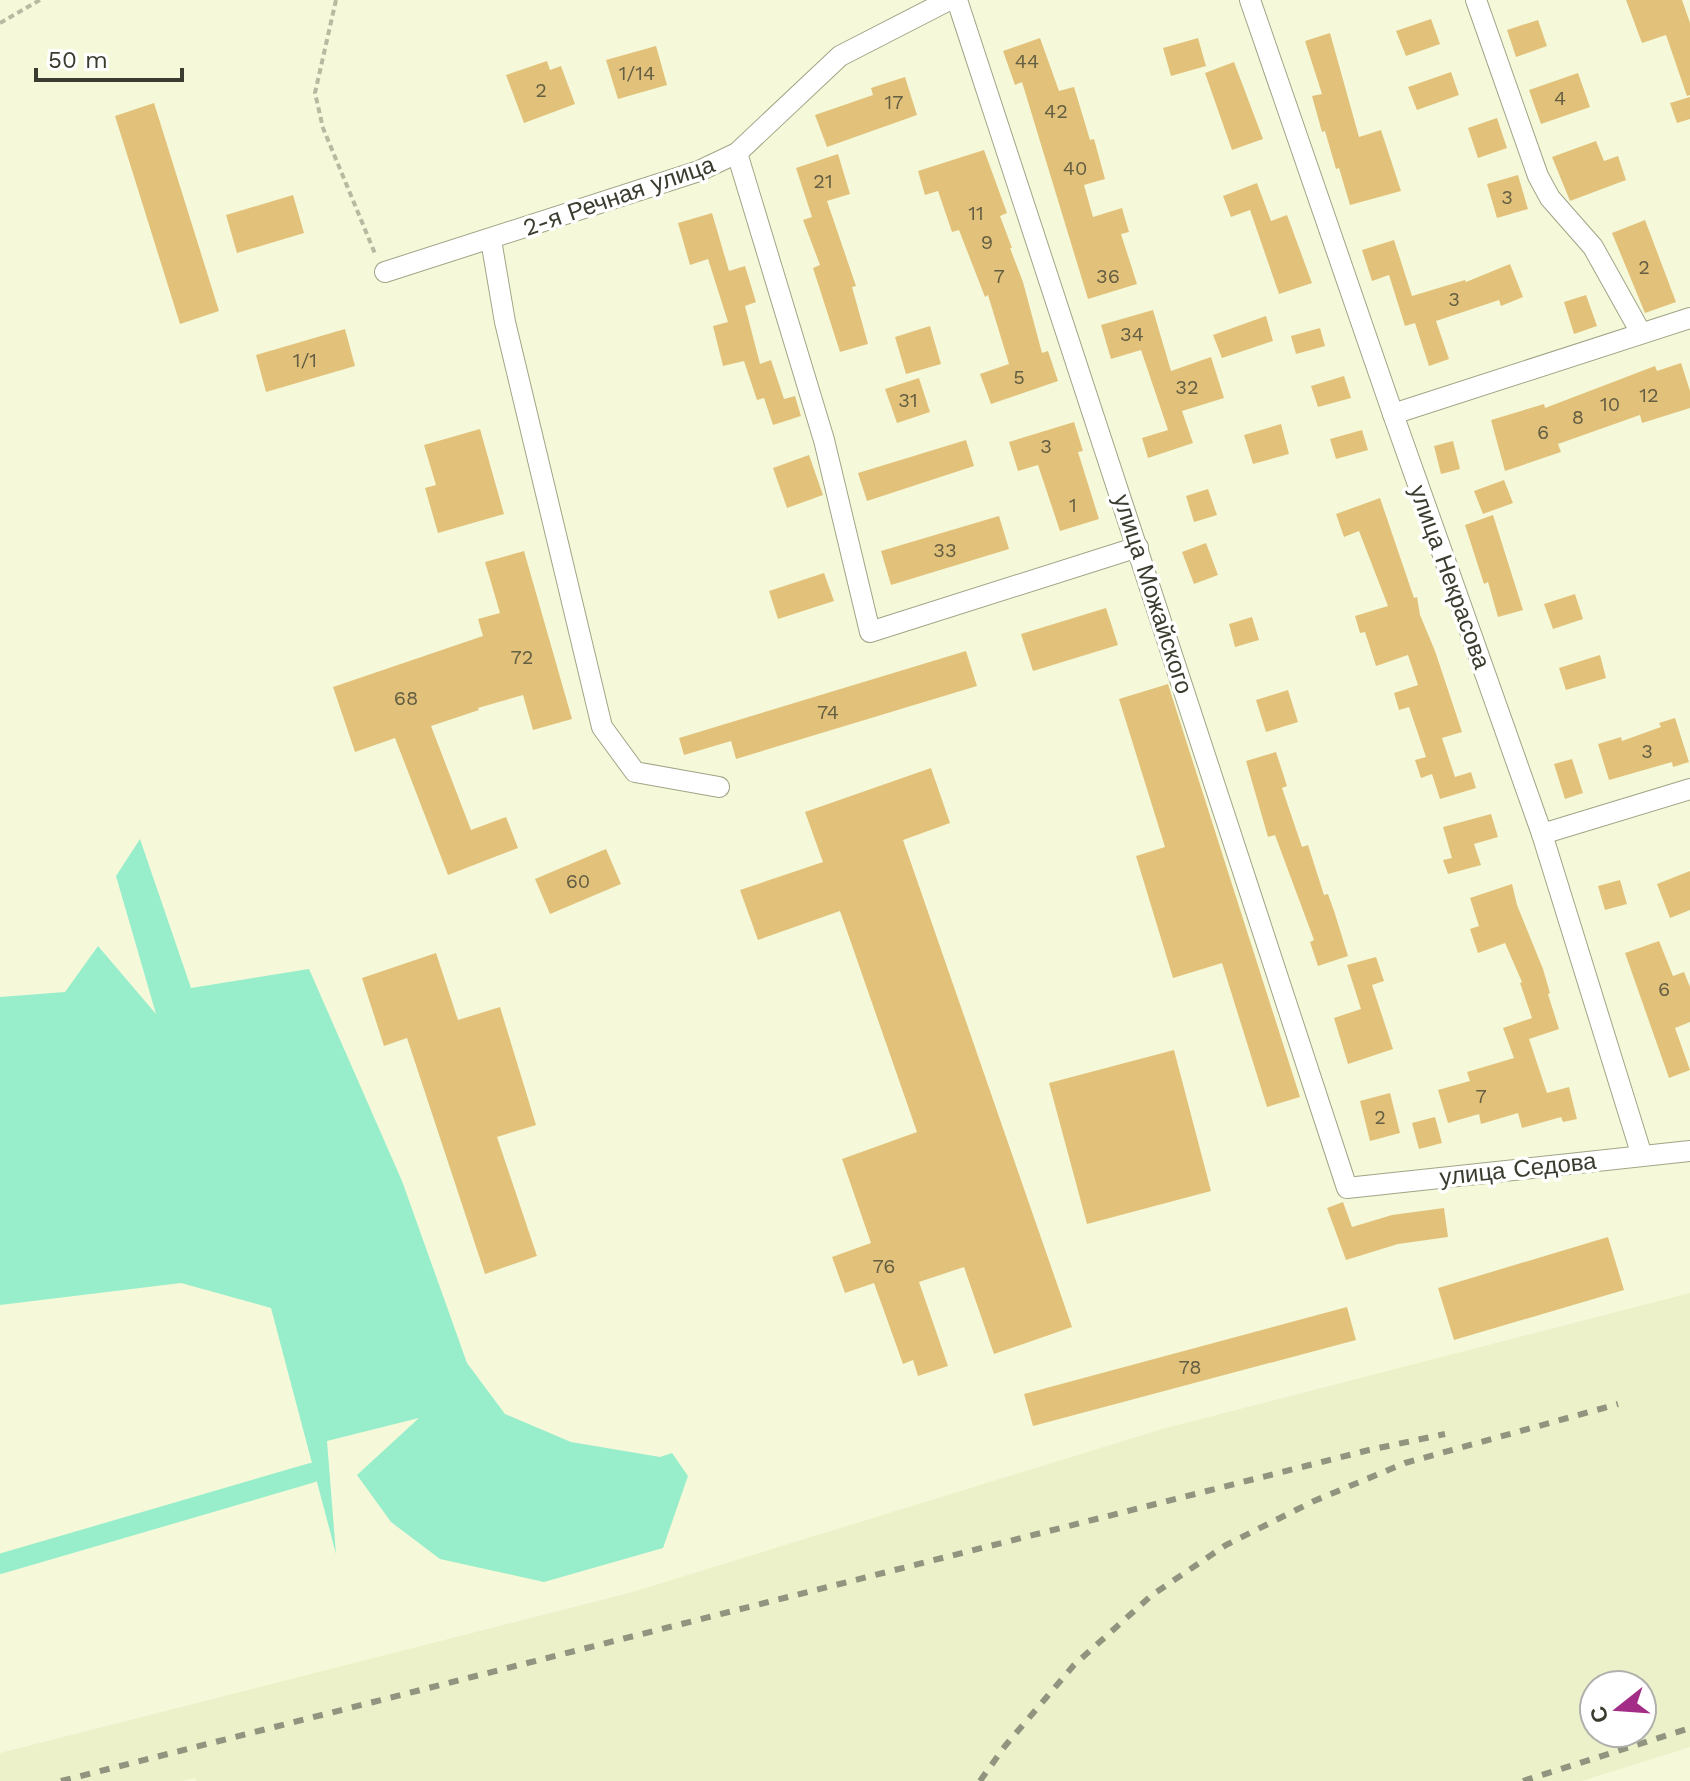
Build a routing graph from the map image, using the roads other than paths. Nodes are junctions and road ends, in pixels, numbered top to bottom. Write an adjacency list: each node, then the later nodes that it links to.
1 (949, 0): 5 (street, 2-я Речная улица)
2 (957, 0): 11 (street, улица Можайского)
3 (1250, 0): 10 (street, улица Некрасова)
4 (1476, 0): 9 (street)
5 (737, 153): 6 (street, 2-я Речная улица); 11 (street)
6 (491, 240): 7 (street, 2-я Речная улица); 12 (street)
7 (385, 272)
8 (1690, 318): 9 (street)
9 (1641, 333): 10 (street)
10 (1393, 414): 14 (street, улица Некрасова)
11 (1138, 547): 17 (street, улица Можайского)
12 (719, 787)
13 (1690, 789): 14 (street)
14 (1542, 834): 16 (street, улица Некрасова)
15 (1690, 1151): 16 (street, улица Седова)
16 (1642, 1156): 17 (street, улица Седова)
17 (1347, 1188)

